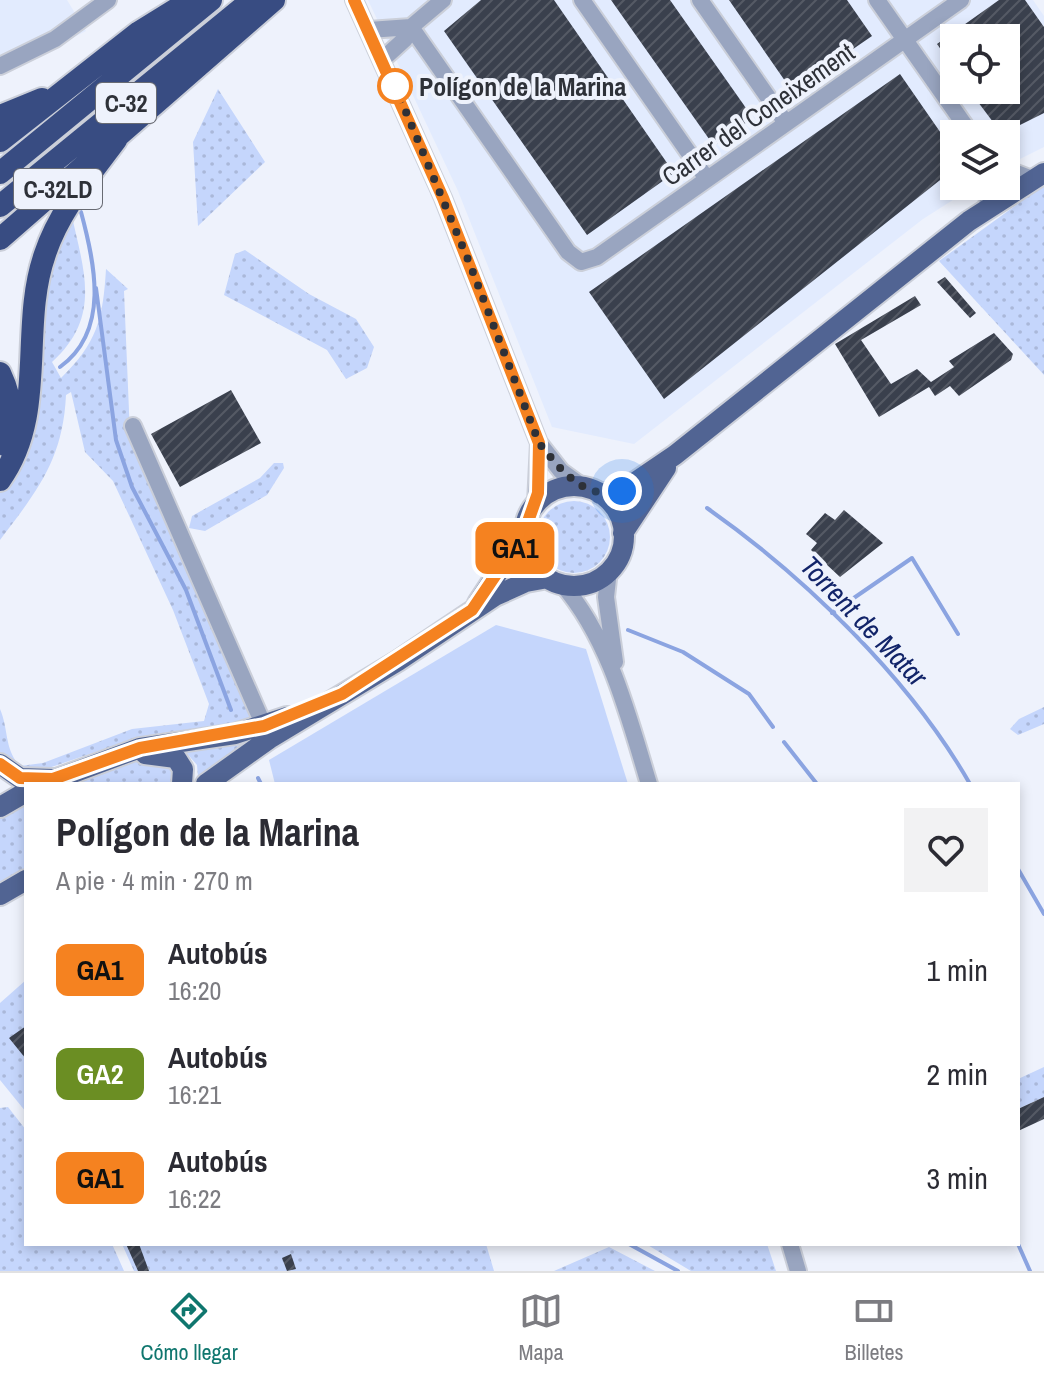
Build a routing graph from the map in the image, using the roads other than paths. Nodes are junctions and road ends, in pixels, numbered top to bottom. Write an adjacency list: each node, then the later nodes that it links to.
1 (108, 0): 12 (street)
2 (191, 0): 18 (highway)
3 (211, 0): 24 (highway, C-32)
4 (253, 0): 28 (highway, C-32)
5 (274, 0): 22 (highway, C-32LD)
6 (354, 0): 14 (street)
7 (443, 0): 13 (street)
8 (582, 0): 26 (street)
9 (700, 0): 21 (street)
10 (877, 0): 15 (street)
11 (961, 0): 15 (street, Carrer del Coneixement)
12 (91, 5): 17 (street)
13 (411, 27): 14 (street); 16 (street); 26 (street, Carrer del Coneixement)
14 (369, 30): 16 (street)
15 (905, 40): 20 (street); 21 (street, Carrer del Coneixement)
16 (383, 59): 33 (street)
17 (0, 66)
18 (68, 86): 19 (highway); 23 (highway)
19 (0, 116)
20 (961, 120)
21 (786, 123): 26 (street, Carrer del Coneixement)
22 (116, 140): 30 (highway, C-32LD); 36 (highway)
23 (0, 141)
24 (0, 173)
25 (1038, 176): 29 (main road)
26 (707, 179)
27 (988, 200): 29 (street)
28 (0, 206)
29 (987, 209): 34 (main road)
30 (0, 239)
31 (0, 373): 35 (highway)
32 (133, 426): 46 (street)
33 (539, 443): 37 (street); 38 (street)
34 (675, 455): 37 (main road); 40 (main road)
35 (0, 459)
36 (0, 480)
37 (592, 490): 38 (main road); 40 (main road)
38 (536, 503): 39 (main road)
39 (524, 533): 42 (main road); 43 (main road)
40 (623, 533): 41 (main road)
41 (609, 570): 42 (main road); 44 (street)
42 (555, 581): 43 (main road); 44 (street)
43 (472, 610): 45 (main road)
44 (620, 691): 52 (street)
45 (342, 694): 46 (main road); 51 (main road)
46 (264, 726): 47 (main road)
47 (122, 755): 49 (main road); 50 (main road)
48 (0, 764): 49 (main road)
49 (48, 782)
50 (182, 782)
51 (209, 782)
52 (648, 782)
53 (24, 793): 54 (main road)
54 (0, 807)
55 (24, 881): 56 (main road)
56 (0, 895)
57 (791, 1246): 58 (street)
58 (798, 1271)

